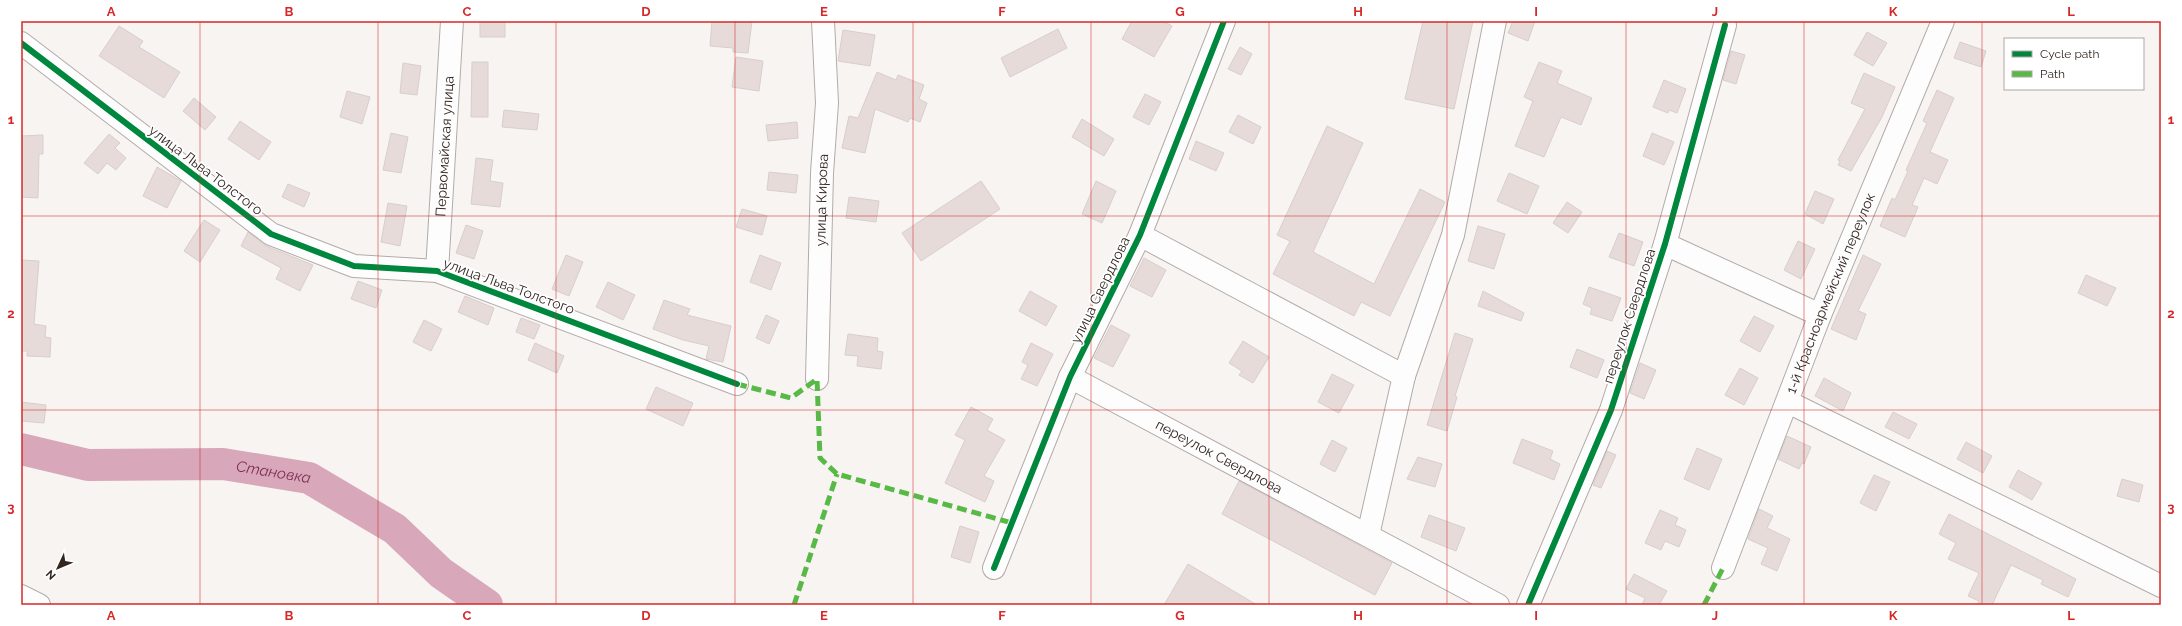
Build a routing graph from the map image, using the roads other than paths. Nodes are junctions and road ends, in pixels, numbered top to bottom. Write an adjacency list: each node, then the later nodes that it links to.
1 (452, 21): 10 (street, Первомайская улица)
2 (823, 21): 14 (street, улица Кирова)
3 (1224, 21): 8 (street, улица Свердлова)
4 (1495, 21): 12 (street)
5 (1943, 21): 11 (street, 1-й Красноармейский переулок)
6 (1725, 25): 9 (street, переулок Свердлова)
7 (21, 43): 10 (street, улица Льва Толстого)
8 (1140, 235): 12 (street); 13 (street, улица Свердлова)
9 (1665, 244): 11 (street); 24 (street, переулок Свердлова)
10 (437, 270): 15 (street, улица Льва Толстого)
11 (1820, 315): 16 (street, 1-й Красноармейский переулок)
12 (1404, 376): 17 (street)
13 (1070, 377): 17 (street, переулок Свердлова); 18 (street, улица Свердлова)
14 (817, 379)
15 (737, 384)
16 (1788, 402): 19 (street, 1-й Красноармейский переулок); 20 (street)
17 (1368, 535): 23 (street, переулок Свердлова)
18 (994, 568)
19 (1723, 568)
20 (2161, 586)
21 (21, 596): 22 (street)
22 (39, 605)
23 (1498, 605)
24 (1528, 605)

